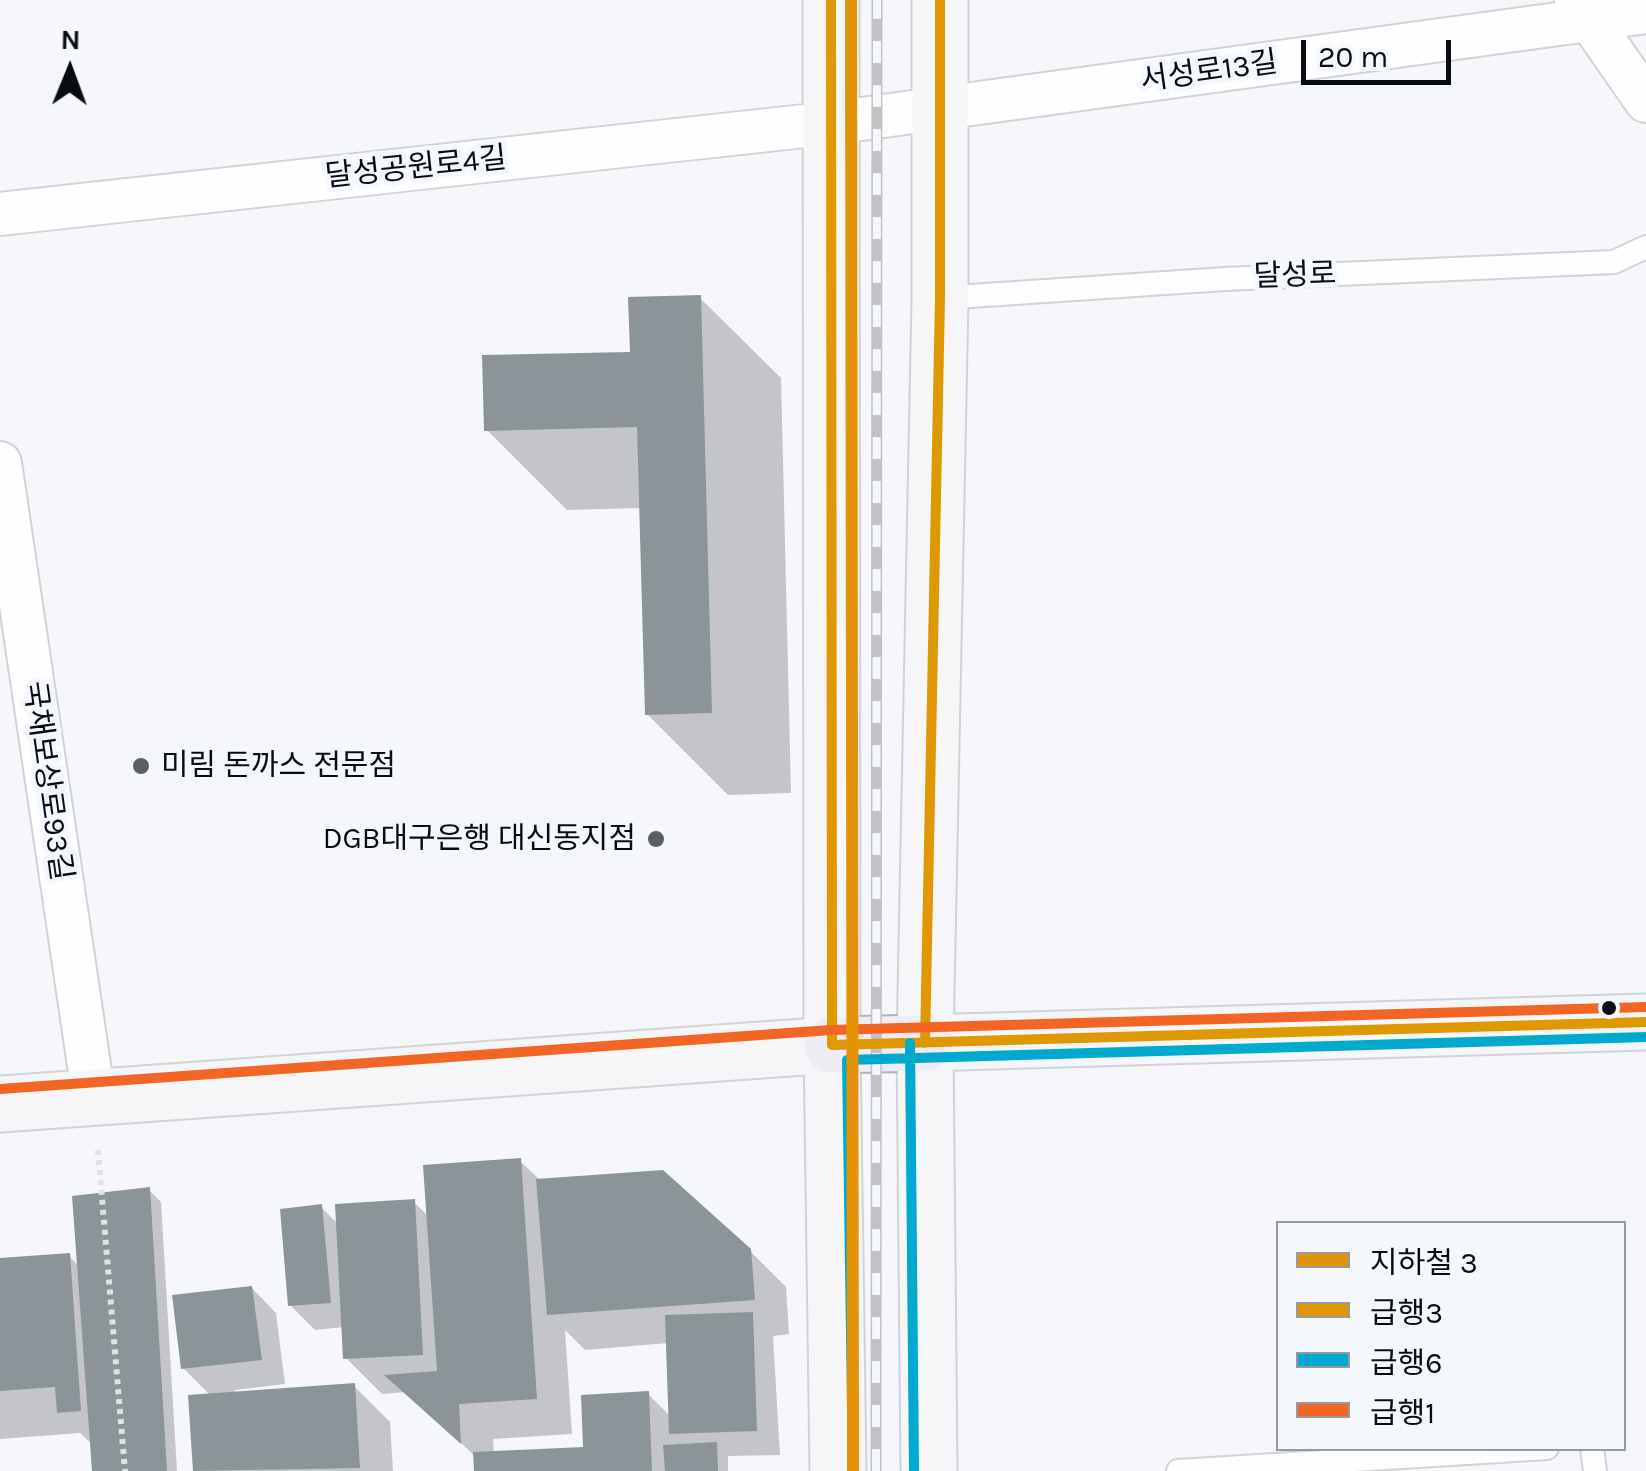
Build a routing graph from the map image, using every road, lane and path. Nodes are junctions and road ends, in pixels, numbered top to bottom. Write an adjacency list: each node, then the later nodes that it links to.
1 (831, 0): 7 (main road)
2 (940, 0): 6 (main road)
3 (1582, 10): 4 (street, 서성로13길); 5 (street); 6 (street, 서성로13길)
4 (1646, 12)
5 (1646, 101)
6 (942, 108): 7 (street, 서성로13길); 10 (main road)
7 (832, 123): 8 (street, 달성공원로4길); 14 (main road)
8 (0, 214)
9 (1646, 247): 10 (lane, 달성로)
10 (940, 298): 13 (main road)
11 (0, 463): 15 (street, 국채보상로93길)
12 (1646, 1022): 13 (main road)
13 (925, 1042): 14 (main road); 20 (main road)
14 (832, 1045): 15 (main road); 19 (main road)
15 (94, 1099): 16 (main road); 18 (path)
16 (0, 1104)
17 (1499, 1451): 21 (lane)
18 (125, 1471)
19 (838, 1471)
20 (929, 1471)
21 (1178, 1471)

